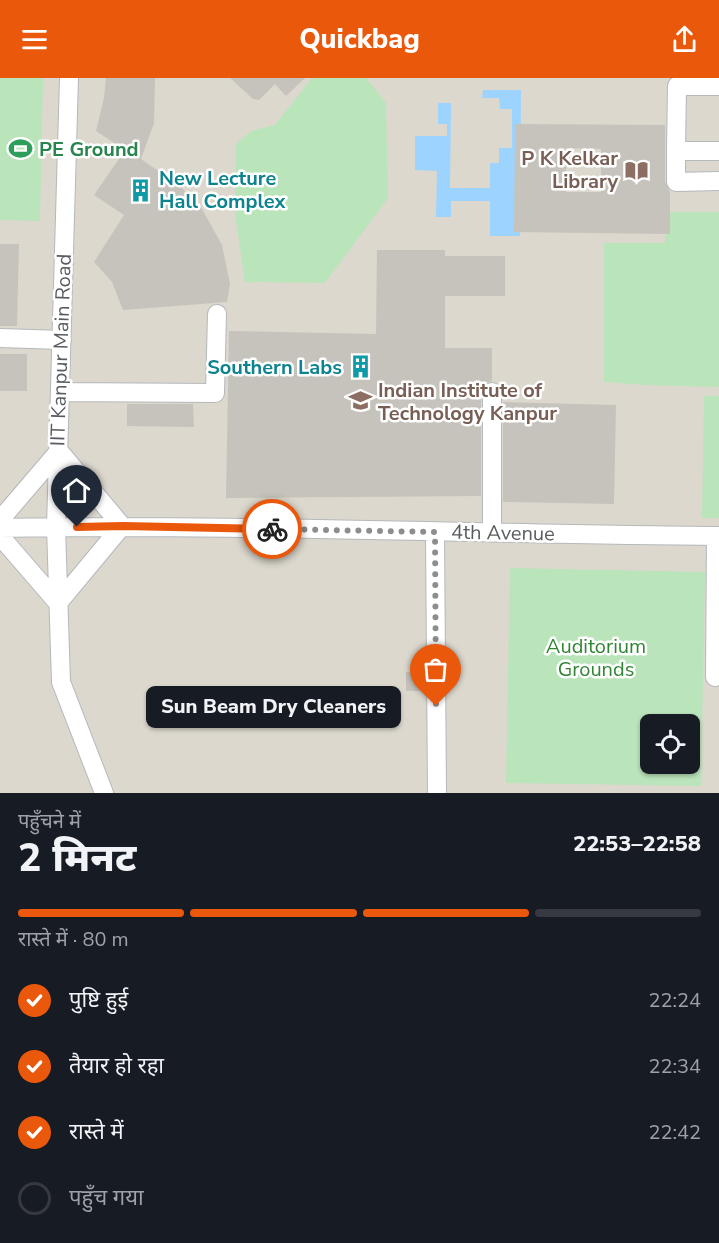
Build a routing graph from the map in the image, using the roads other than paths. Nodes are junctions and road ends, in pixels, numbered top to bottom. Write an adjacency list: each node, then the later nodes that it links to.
1 (69, 78): 8 (street, IIT Kanpur Main Road)
2 (719, 86): 3 (street)
3 (676, 151): 4 (street); 5 (street)
4 (719, 151)
5 (719, 181)
6 (217, 314): 9 (street)
7 (0, 338): 8 (street)
8 (62, 340): 9 (street, IIT Kanpur Main Road)
9 (60, 392): 11 (street, IIT Kanpur Main Road)
10 (492, 392): 17 (street)
11 (59, 451): 12 (street); 13 (street); 14 (street, IIT Kanpur Main Road)
12 (0, 520)
13 (123, 526): 14 (street, 4th Avenue); 16 (street, 4th Avenue); 20 (street)
14 (56, 527): 15 (street, 4th Avenue); 20 (street, IIT Kanpur Main Road)
15 (0, 528)
16 (435, 532): 17 (street, 4th Avenue); 23 (street)
17 (492, 533): 19 (street, 4th Avenue)
18 (0, 536): 20 (street)
19 (717, 536): 21 (street)
20 (58, 603): 22 (street, IIT Kanpur Main Road)
21 (715, 676)
22 (104, 793)
23 (437, 793)

